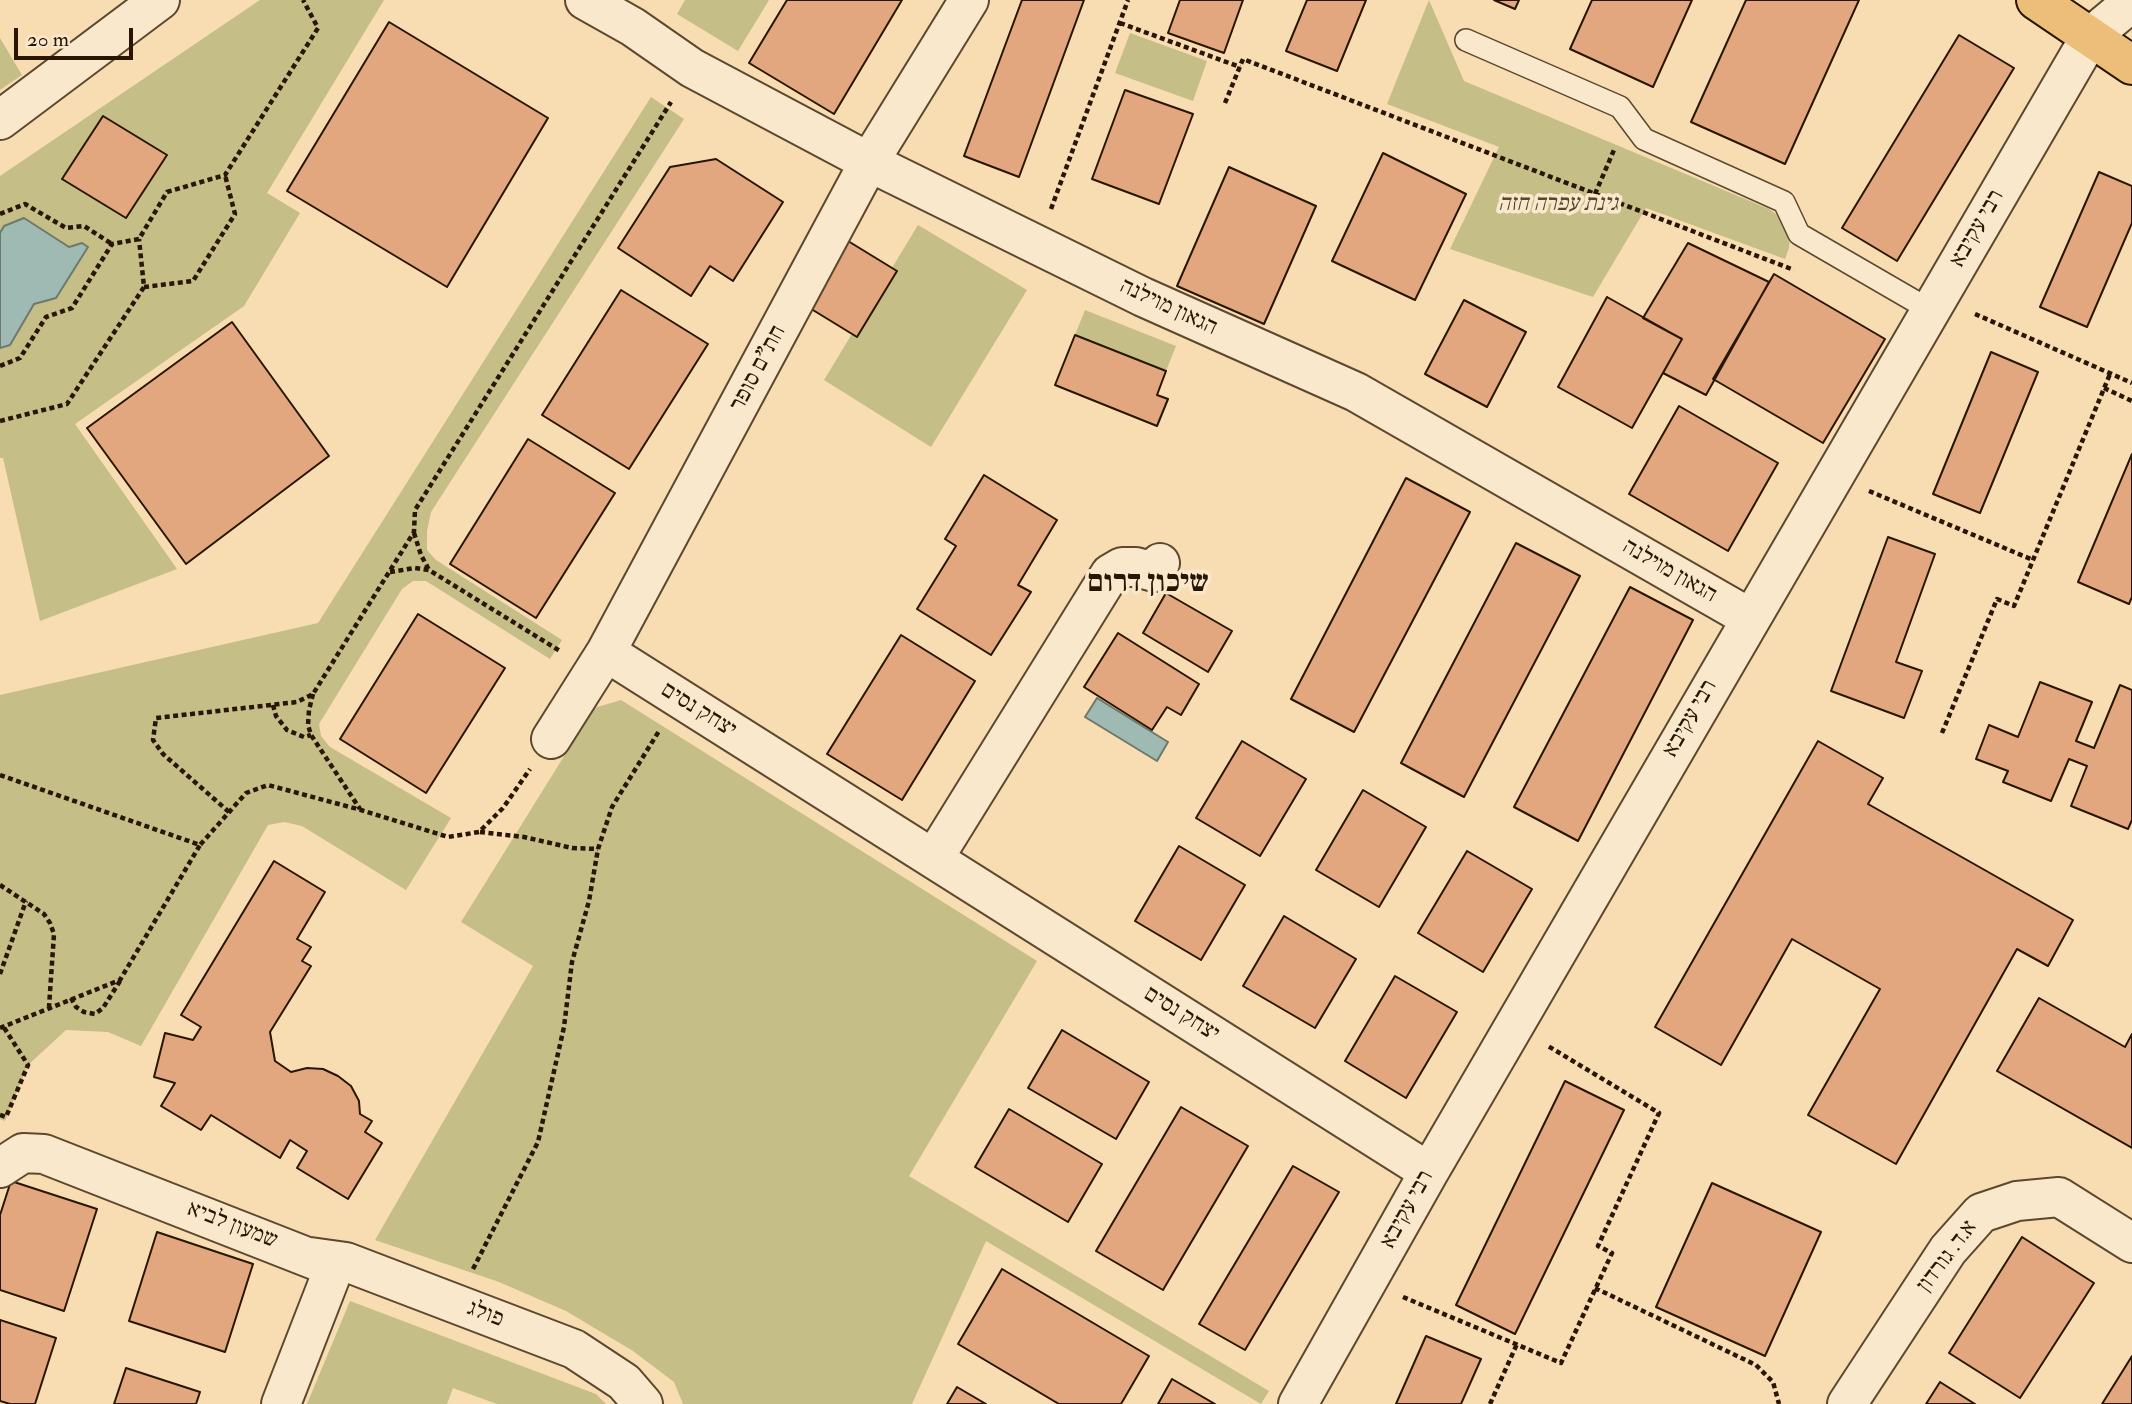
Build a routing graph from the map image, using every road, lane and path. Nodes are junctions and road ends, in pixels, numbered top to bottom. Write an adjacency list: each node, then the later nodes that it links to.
1 (160, 0): 16 (street)
2 (303, 0): 18 (path)
3 (585, 0): 13 (street, הגאון מוילנה)
4 (969, 0): 17 (street, חת"ם סופר)
5 (1128, 0): 9 (path)
6 (2036, 0): 8 (main road)
7 (2132, 2): 8 (street, רבי עקיבא)
8 (2092, 18): 11 (main road); 26 (street, רבי עקיבא)
9 (1120, 23): 12 (path); 23 (path)
10 (1466, 40): 15 (lane)
11 (2132, 65)
12 (1240, 67): 14 (path); 19 (path)
13 (692, 68): 17 (street, הגאון מוילנה); 34 (path)
14 (1225, 103)
15 (1628, 117): 19 (path); 26 (lane)
16 (0, 120)
17 (869, 162): 23 (street, הגאון מוילנה); 40 (street, חת"ם סופר)
18 (225, 175): 21 (path); 25 (path)
19 (1595, 194): 24 (path)
20 (0, 214): 22 (path)
21 (139, 239): 22 (path); 25 (path)
22 (112, 244): 27 (path)
23 (1038, 246): 39 (street, הגאון מוילנה)
24 (1798, 271)
25 (144, 287): 32 (path)
26 (1947, 310): 28 (path); 39 (street, רבי עקיבא)
27 (0, 366)
28 (2110, 374): 29 (path); 30 (path)
29 (2132, 383)
30 (2104, 388): 31 (path); 35 (path)
31 (2132, 401)
32 (0, 421)
33 (1861, 488): 35 (path)
34 (414, 532): 37 (path); 38 (path)
35 (2033, 560): 44 (path)
36 (1160, 563): 53 (street)
37 (429, 570): 38 (path); 40 (path)
38 (390, 572): 41 (path)
39 (1750, 618): 64 (street, רבי עקיבא)
40 (600, 662): 42 (street, יצחק נסים); 46 (street, חת"ם סופר)
41 (313, 694): 43 (path); 45 (path)
42 (679, 699): 52 (path); 53 (street, יצחק נסים)
43 (272, 705): 45 (path); 49 (path)
44 (1942, 733)
45 (311, 735): 48 (path)
46 (551, 739): 50 (path)
47 (0, 775): 51 (path)
48 (361, 810): 49 (path); 50 (path)
49 (229, 812): 51 (path)
50 (479, 832): 52 (path)
51 (200, 845): 57 (path)
52 (598, 849): 69 (path)
53 (934, 858): 64 (street, יצחק נסים)
54 (0, 885): 55 (path)
55 (26, 901): 56 (path); 59 (path)
56 (0, 974)
57 (120, 980): 58 (path); 58 (path)
58 (71, 998): 59 (path)
59 (49, 1007): 60 (path)
60 (1, 1027): 62 (path)
61 (1541, 1042): 67 (path)
62 (6, 1118)
63 (0, 1168): 66 (street, שמעון לביא)
64 (1429, 1172): 73 (street, רבי עקיבא)
65 (2132, 1243): 76 (street, א.ד. גורדון)
66 (310, 1257): 69 (street, פולג); 71 (street)
67 (1595, 1288): 70 (path); 75 (path)
68 (1397, 1294): 70 (path)
69 (455, 1304): 72 (street, פולג)
70 (1517, 1344): 74 (path)
71 (281, 1404)
72 (643, 1404)
73 (1298, 1404)
74 (1490, 1404)
75 (1779, 1404)
76 (1847, 1404)

